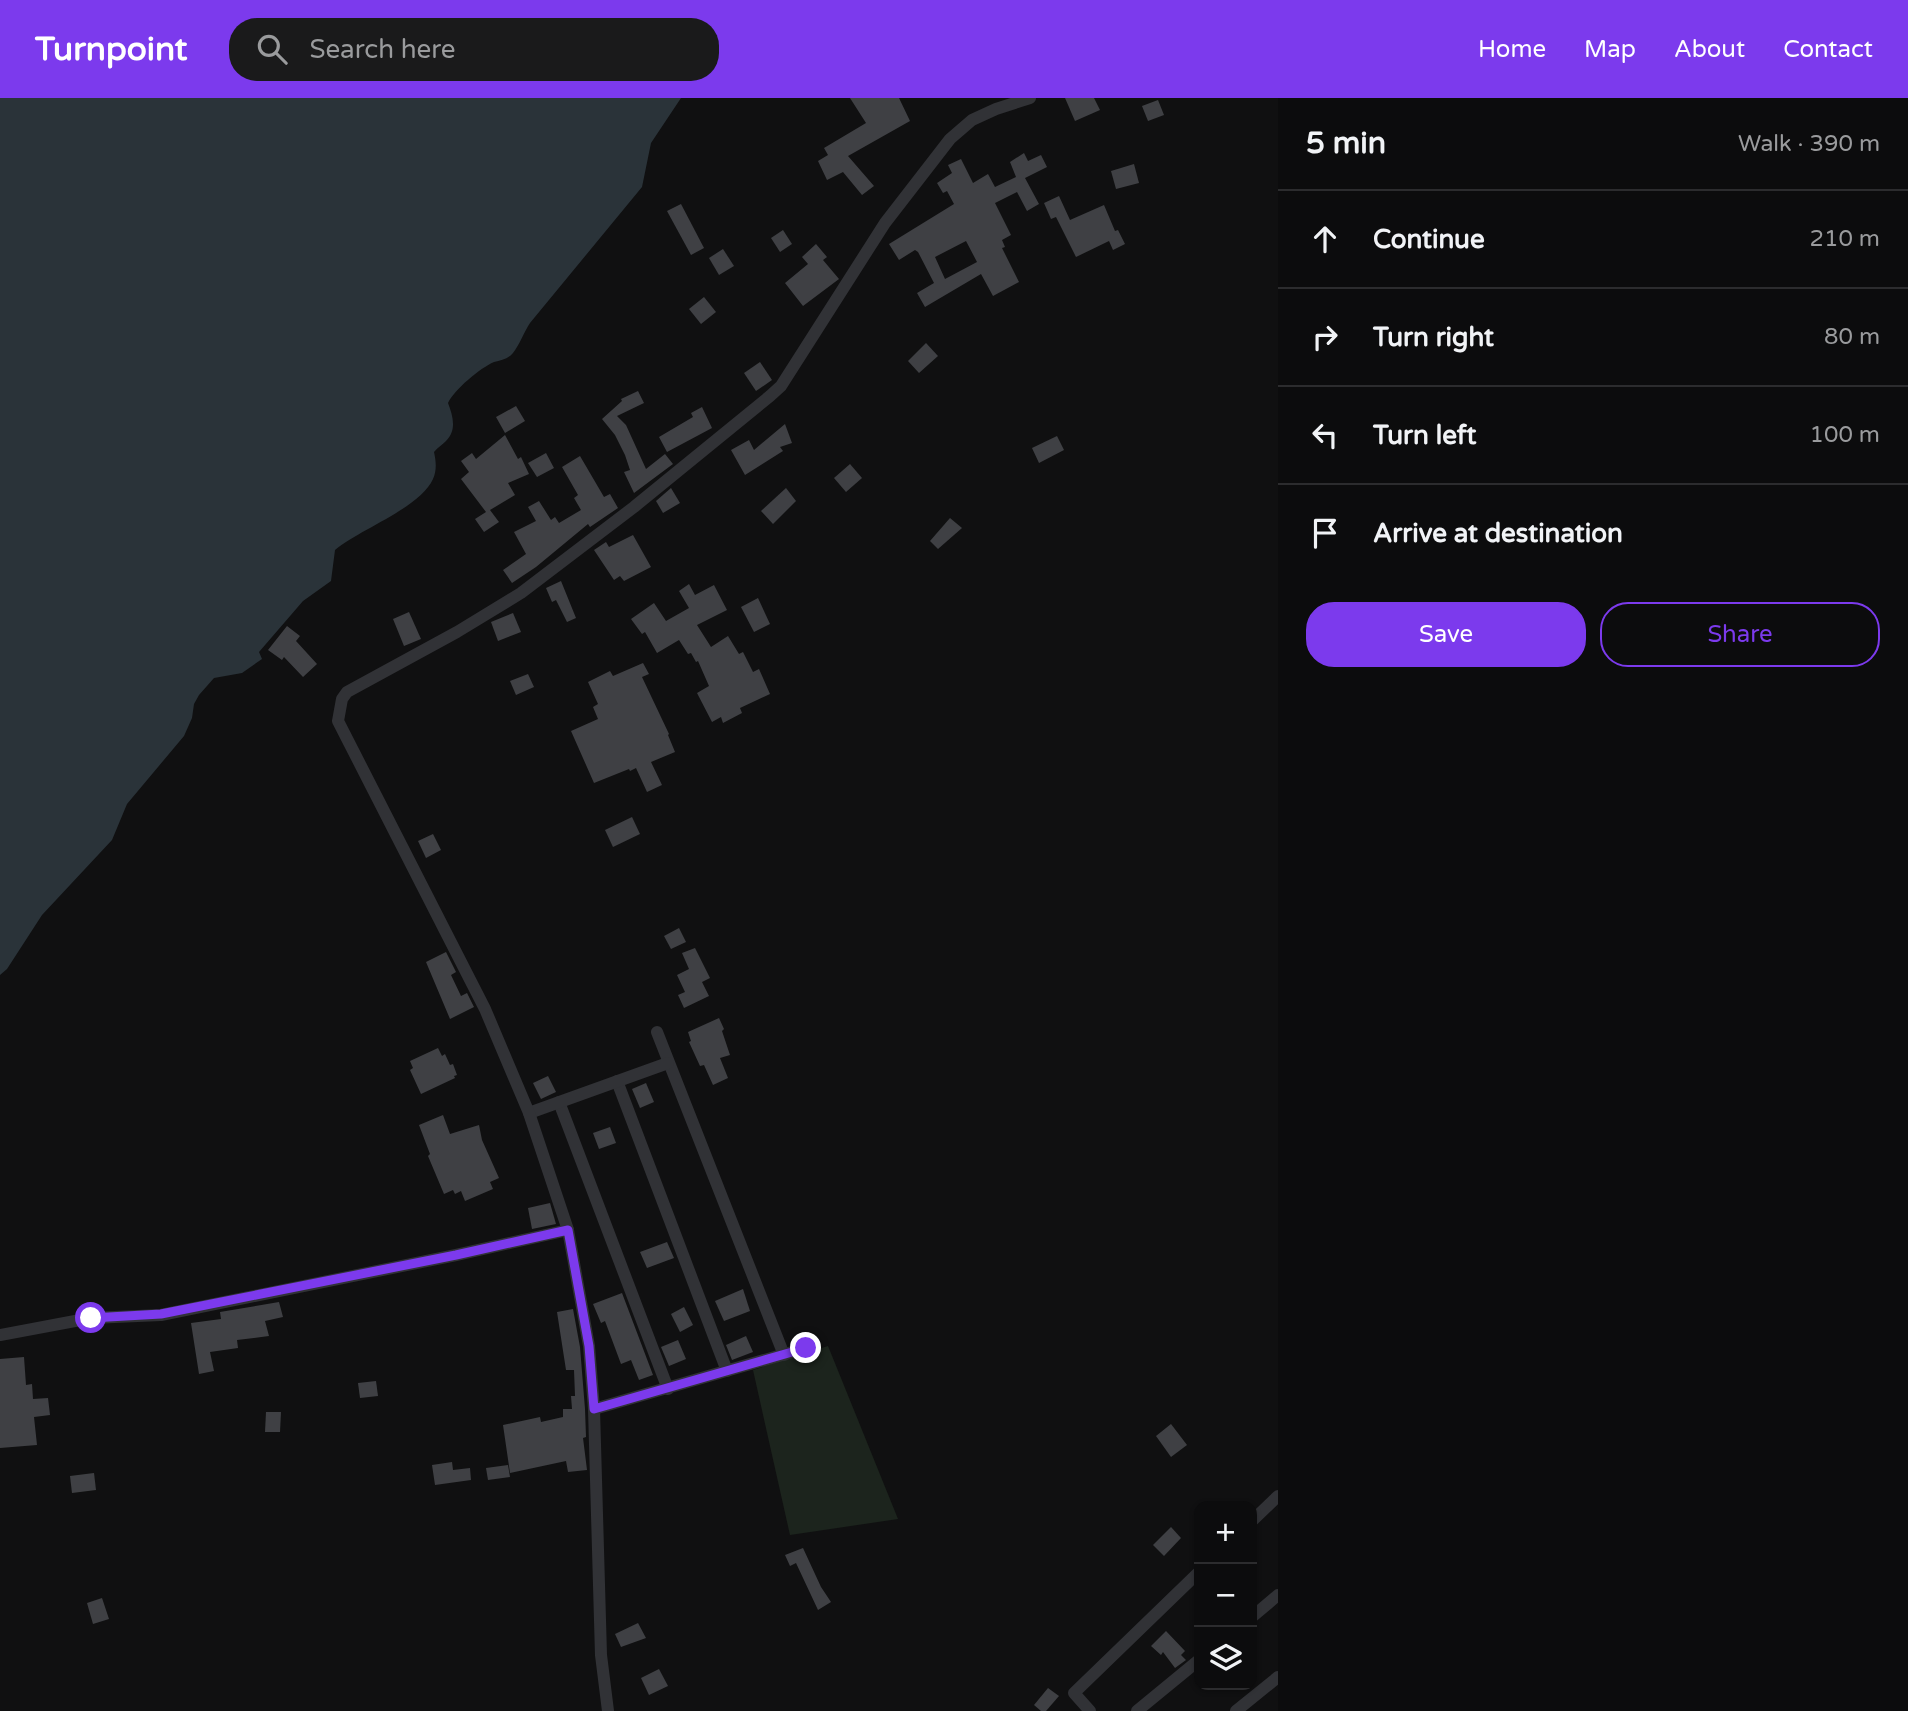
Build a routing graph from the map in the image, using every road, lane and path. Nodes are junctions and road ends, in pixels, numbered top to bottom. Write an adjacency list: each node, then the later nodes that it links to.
1 (1030, 98): 6 (street)
2 (657, 1032): 3 (street)
3 (668, 1062): 4 (street); 10 (street)
4 (617, 1081): 5 (street); 11 (street)
5 (559, 1102): 6 (street); 12 (street)
6 (528, 1113): 7 (street)
7 (568, 1230): 8 (street); 13 (street)
8 (0, 1335)
9 (806, 1348): 10 (street)
10 (784, 1355): 11 (street)
11 (727, 1371): 12 (street)
12 (668, 1389): 13 (street)
13 (594, 1409): 21 (street)
14 (1278, 1496): 15 (street)
15 (1257, 1516)
16 (1194, 1577): 22 (street)
17 (1278, 1595): 18 (street)
18 (1257, 1613)
19 (1194, 1664): 23 (street)
20 (1278, 1677): 24 (street)
21 (608, 1711)
22 (1090, 1711)
23 (1137, 1711)
24 (1236, 1711)

